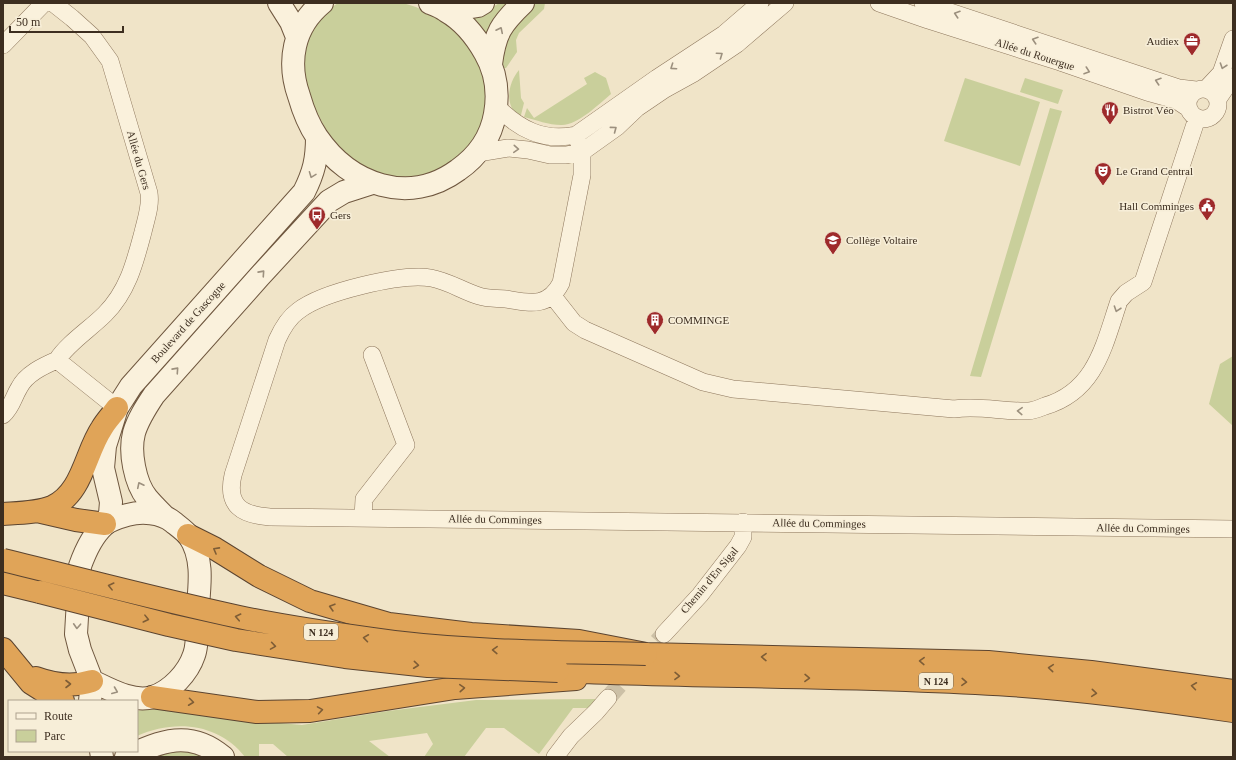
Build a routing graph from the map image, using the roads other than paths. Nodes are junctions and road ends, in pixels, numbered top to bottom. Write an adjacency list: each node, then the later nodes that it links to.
1 (44, 3): 14 (street)
2 (53, 3): 27 (street, Allée du Gers)
3 (279, 3): 12 (street)
4 (322, 3): 12 (street)
5 (483, 3): 11 (street)
6 (523, 3): 15 (street, one-way to 6)
7 (760, 3): 20 (street, one-way to 20)
8 (785, 3): 22 (street, one-way to 8)
9 (879, 3): 19 (street, Allée du Rouergue, one-way to 19)
10 (923, 3): 17 (street, Allée du Rouergue, one-way to 10)
11 (438, 7): 15 (street)
12 (297, 37): 21 (street)
13 (1233, 39): 17 (street, one-way to 17)
14 (3, 45)
15 (491, 64): 18 (street)
16 (1233, 77): 17 (street)
17 (1207, 93): 19 (street); 19 (street)
18 (496, 106): 20 (street); 23 (street)
19 (1193, 113): 25 (street, one-way to 25)
20 (576, 135): 22 (street)
21 (317, 137): 24 (street); 28 (street, Boulevard de Gascogne, one-way to 28)
22 (582, 152): 23 (street, one-way to 22); 25 (street)
23 (478, 153): 24 (street)
24 (372, 183): 32 (street, Boulevard de Gascogne, one-way to 24)
25 (552, 296): 33 (street, Allée du Comminges)
26 (372, 355): 33 (street)
27 (57, 360): 28 (street); 29 (street, Allée du Gers)
28 (117, 408): 30 (highway); 35 (street, Boulevard de Gascogne)
29 (3, 415)
30 (36, 511): 31 (highway); 35 (highway)
31 (3, 514)
32 (164, 516): 35 (street); 37 (street, Boulevard de Gascogne)
33 (363, 518): 34 (street, Allée du Comminges)
34 (743, 522): 36 (street, Allée du Comminges); 40 (street, Chemin d'En Sigal)
35 (105, 524): 45 (street, one-way to 45)
36 (1233, 529)
37 (188, 536): 42 (highway, one-way to 37); 48 (street)
38 (3, 560): 42 (highway, N 124, one-way to 38, bridge)
39 (3, 583): 44 (highway, N 124, one-way to 44, bridge)
40 (664, 634)
41 (3, 649): 43 (highway)
42 (646, 654): 46 (highway, N 124, one-way to 42)
43 (19, 668): 45 (highway, one-way to 45); 49 (highway)
44 (638, 675): 48 (highway, one-way to 44); 50 (highway, N 124, one-way to 50)
45 (91, 691): 48 (street, one-way to 48)
46 (1233, 691)
47 (608, 698): 55 (street)
48 (141, 699)
49 (60, 700)
50 (1233, 711)
51 (137, 752): 53 (street)
52 (138, 752): 54 (street)
53 (127, 757)
54 (223, 757)
55 (555, 757)

